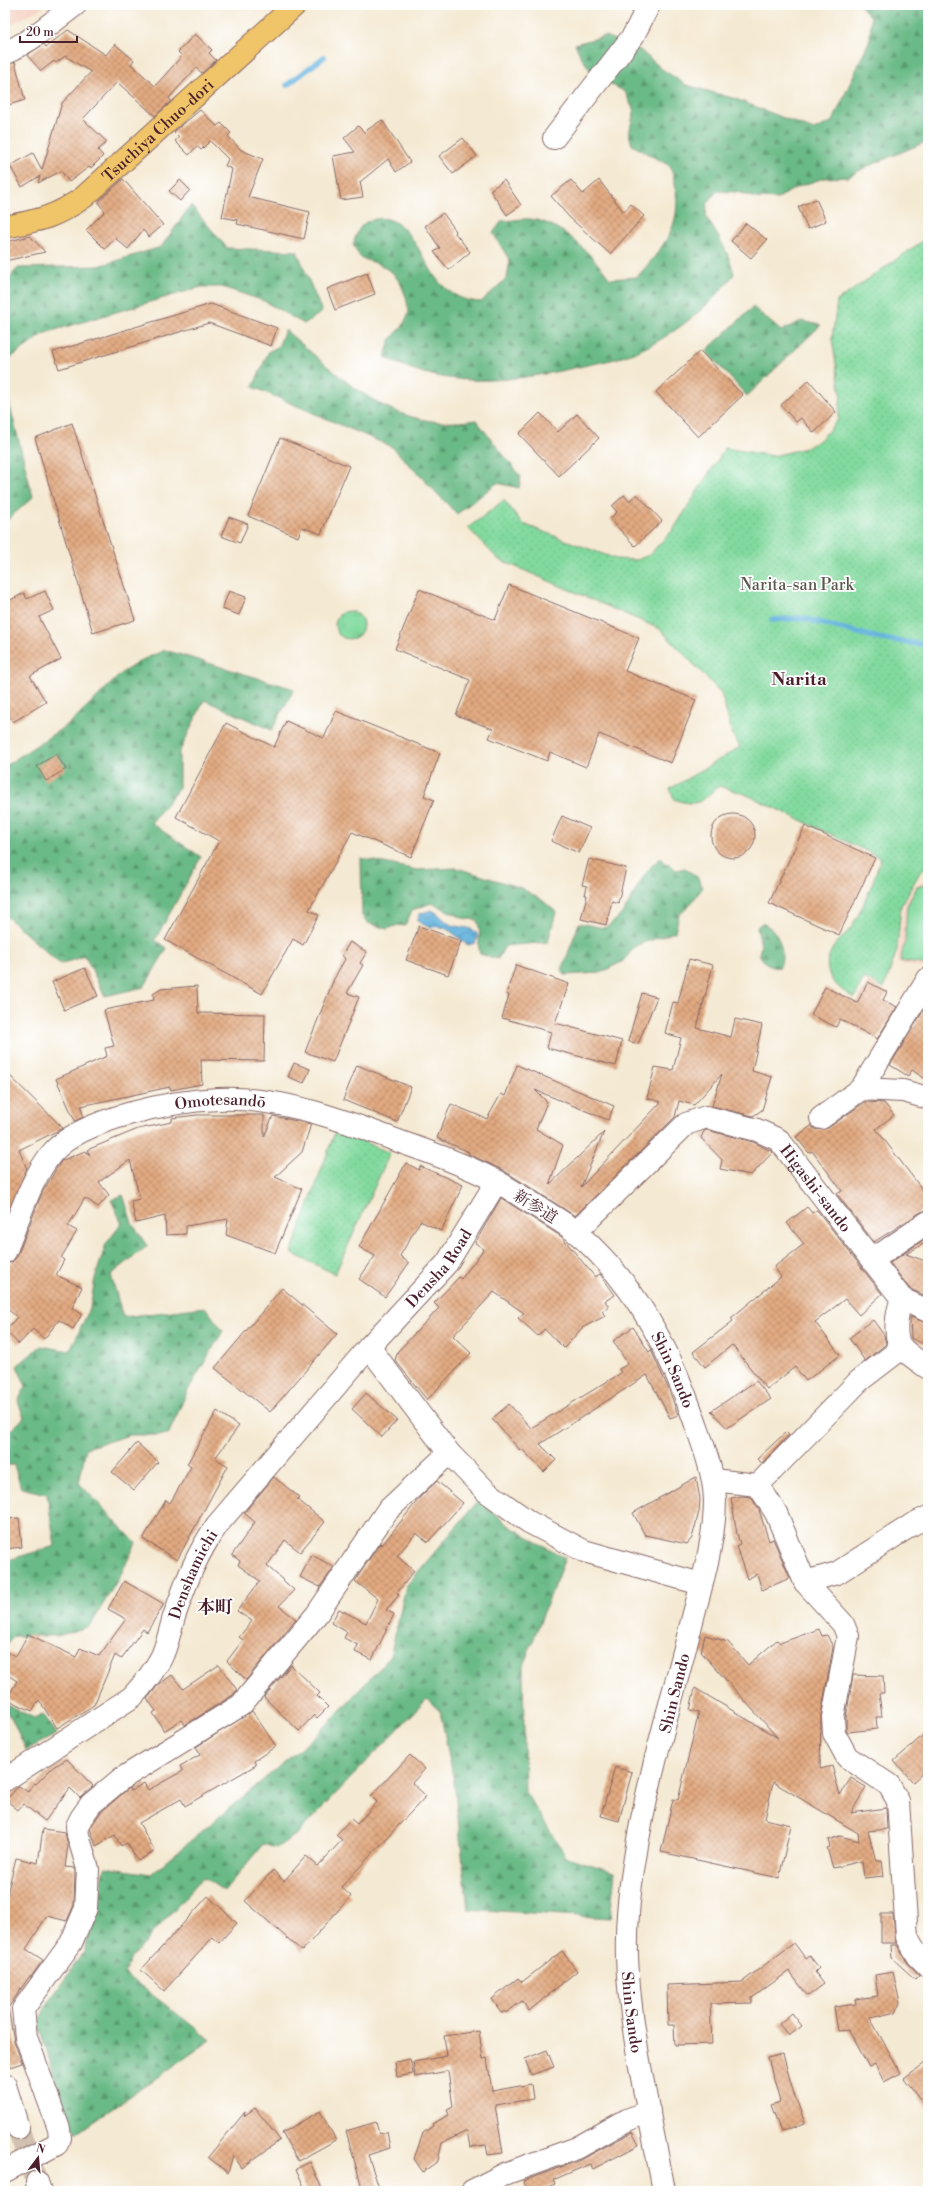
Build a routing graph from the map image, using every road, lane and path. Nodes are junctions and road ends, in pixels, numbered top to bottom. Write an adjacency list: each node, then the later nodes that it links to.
1 (75, 5): 4 (street)
2 (295, 5): 6 (main road, Tsuchiya Chuo-dori)
3 (649, 5): 5 (street)
4 (5, 54)
5 (554, 138)
6 (5, 227)
7 (928, 979): 8 (street)
8 (861, 1089): 9 (street); 10 (street)
9 (928, 1098)
10 (821, 1118)
11 (496, 1181): 13 (street, 新参道); 14 (street, Omotesandō); 18 (street, Densha Road)
12 (928, 1222): 15 (street)
13 (576, 1232): 15 (street, Higashi-sando); 22 (street, Shin Sando)
14 (5, 1252)
15 (869, 1255): 16 (street, Higashi-sando)
16 (902, 1299): 17 (street, Higashi-sando); 19 (street)
17 (928, 1312)
18 (369, 1347): 21 (street); 27 (street, Denshamichi)
19 (902, 1348): 20 (street); 23 (street)
20 (928, 1368)
21 (449, 1453): 26 (street); 32 (street)
22 (714, 1480): 23 (street); 26 (street, Shin Sando)
23 (758, 1485): 25 (street)
24 (928, 1517): 25 (street)
25 (805, 1582): 28 (street)
26 (701, 1584): 30 (street, Shin Sando)
27 (5, 1780)
28 (928, 1966)
29 (5, 2085): 31 (street)
30 (649, 2111): 33 (street); 34 (street, Shin Sando)
31 (18, 2128)
32 (5, 2171)
33 (472, 2191)
34 (664, 2191)

